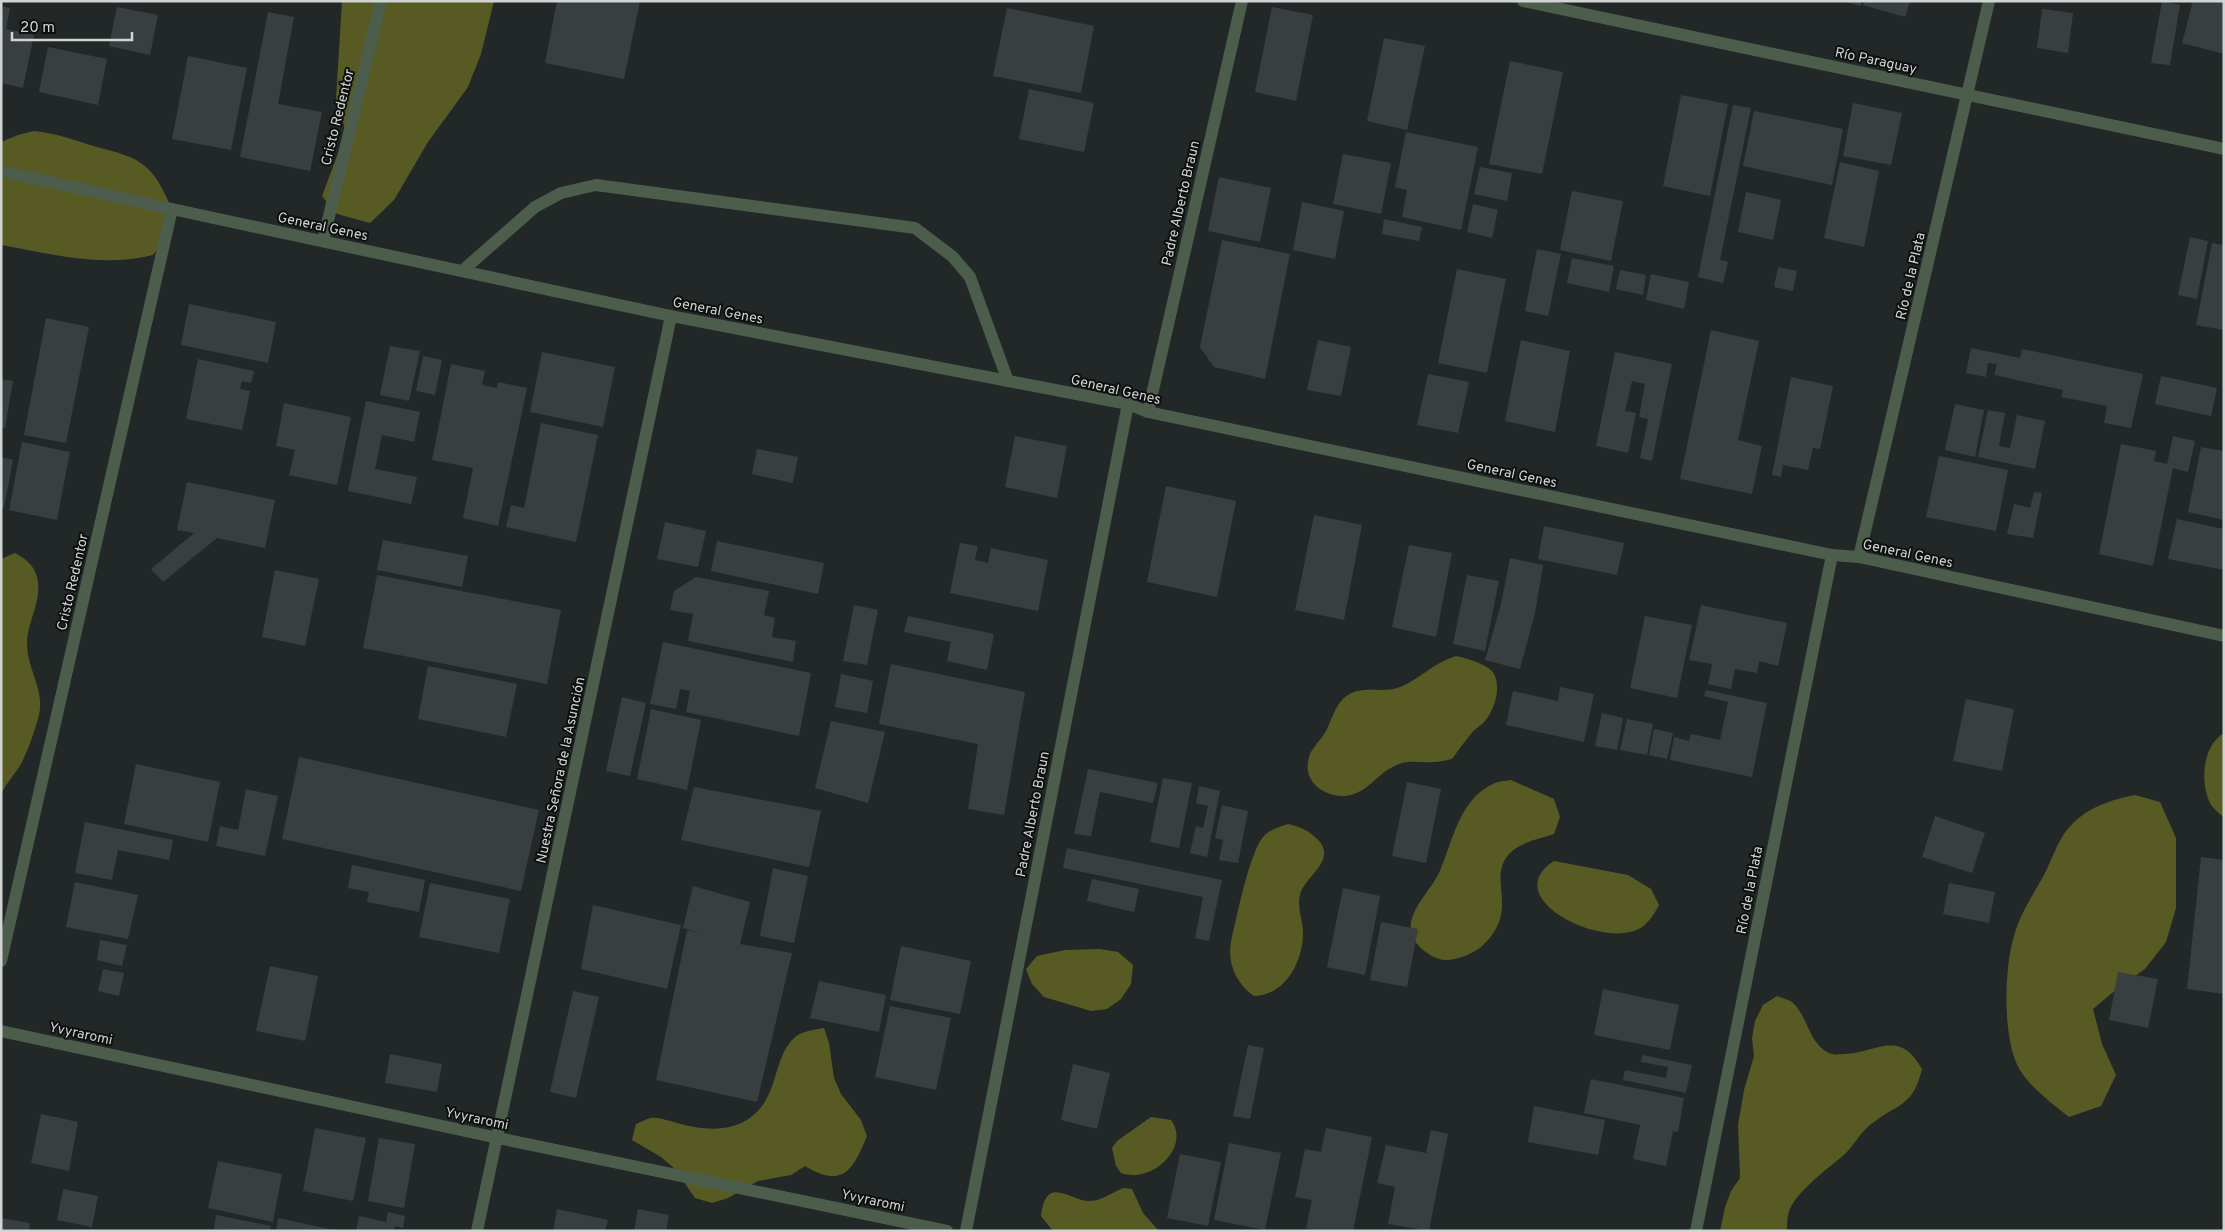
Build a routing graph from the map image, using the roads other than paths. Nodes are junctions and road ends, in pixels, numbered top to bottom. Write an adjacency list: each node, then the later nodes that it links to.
1 (381, 1): 9 (street, Cristo Redentor)
2 (1242, 1): 14 (street, Padre Alberto Braun)
3 (1523, 1): 5 (street, Río Paraguay)
4 (1989, 1): 5 (street, Río de la Plata)
5 (1968, 95): 6 (street, Río Paraguay); 16 (street, Río de la Plata)
6 (2224, 149)
7 (1, 171): 8 (street, General Genes)
8 (172, 209): 9 (street, General Genes); 18 (street, Cristo Redentor)
9 (323, 241): 10 (street, General Genes)
10 (462, 271): 11 (street, General Genes); 12 (street)
11 (671, 316): 12 (street, General Genes); 20 (street, Nuestra Señora de la Asunción)
12 (1008, 381): 13 (street, General Genes)
13 (1128, 404): 14 (street, General Genes); 23 (street, Padre Alberto Braun)
14 (1148, 412): 15 (street, General Genes)
15 (1832, 555): 16 (street, General Genes); 24 (street, Río de la Plata)
16 (1859, 557): 17 (street, General Genes)
17 (2224, 636)
18 (1, 961)
19 (1, 1031): 20 (street, Yvyraromi)
20 (498, 1138): 21 (street, Nuestra Señora de la Asunción); 22 (street, Yvyraromi)
21 (477, 1231)
22 (947, 1231)
23 (966, 1231)
24 (1696, 1231)

